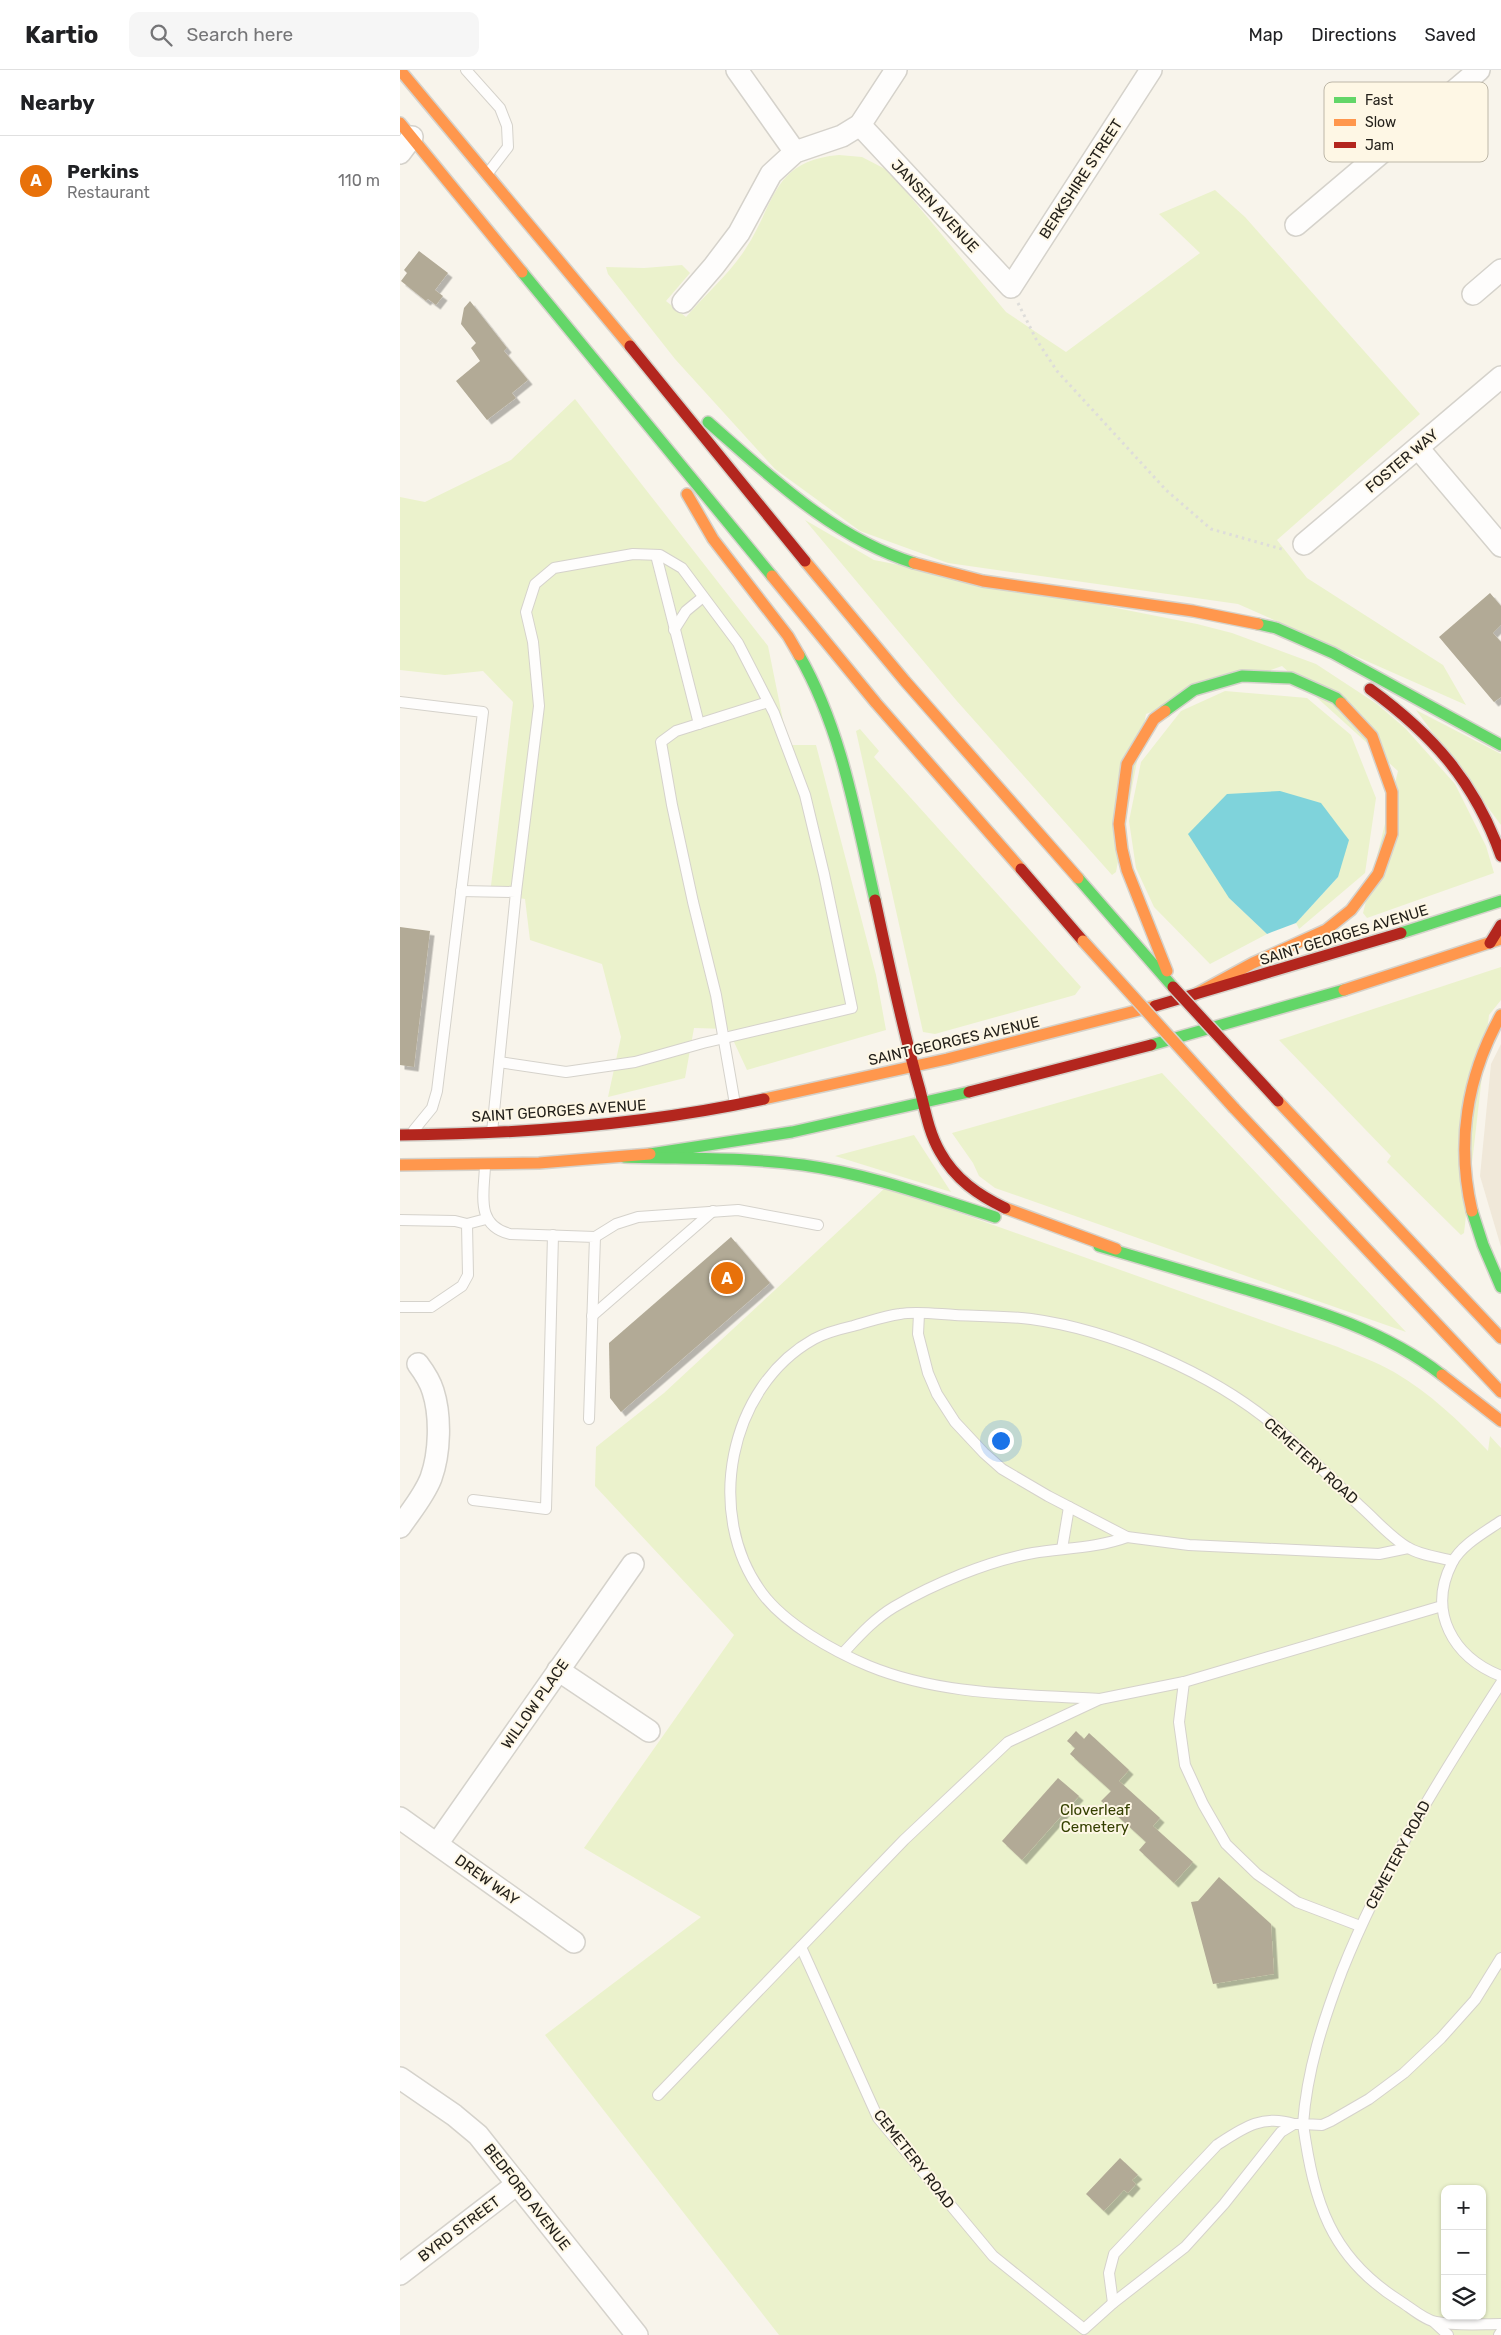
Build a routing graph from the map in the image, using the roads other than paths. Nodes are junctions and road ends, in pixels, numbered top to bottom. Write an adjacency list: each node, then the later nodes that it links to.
1 (400, 70): 12 (main road)
2 (466, 70): 12 (lane)
3 (737, 70): 10 (street)
4 (896, 70): 8 (street)
5 (1151, 70): 15 (street, BERKSHIRE STREET)
6 (1480, 70): 7 (street)
7 (1466, 82)
8 (860, 125): 10 (street); 15 (street, JANSEN AVENUE)
9 (404, 137): 20 (main road)
10 (795, 152): 17 (street)
11 (1371, 162): 13 (street)
12 (488, 174): 18 (main road)
13 (1296, 225)
14 (1501, 270): 16 (street)
15 (1011, 287)
16 (1473, 294)
17 (683, 302)
18 (651, 372): 26 (main road); 41 (main road)
19 (1501, 377): 21 (street, FOSTER WAY)
20 (652, 431): 46 (main road); 72 (main road, bridge)
21 (1418, 448): 22 (street, FOSTER WAY); 23 (street)
22 (1304, 544)
23 (1501, 546)
24 (656, 555): 25 (lane); 27 (lane); 36 (lane)
25 (703, 597): 27 (lane); 31 (lane)
26 (1238, 621): 28 (main road); 33 (main road)
27 (674, 630): 32 (lane)
28 (1347, 674)
29 (1360, 682): 34 (main road)
30 (400, 702): 35 (lane)
31 (768, 702): 32 (lane); 44 (lane)
32 (699, 724): 44 (lane)
33 (1501, 745)
34 (1501, 856)
35 (461, 891): 36 (lane); 54 (lane)
36 (516, 892): 45 (lane)
37 (1501, 901): 42 (main road, SAINT GEORGES AVENUE)
38 (1501, 926): 40 (main road)
39 (1501, 939): 40 (main road)
40 (1490, 943): 50 (main road)
41 (1173, 987): 42 (main road); 70 (main road, bridge)
42 (1194, 995): 46 (main road, SAINT GEORGES AVENUE)
43 (1501, 1015): 66 (main road)
44 (723, 1038): 45 (lane); 51 (lane)
45 (499, 1062): 53 (lane)
46 (914, 1068): 47 (main road, SAINT GEORGES AVENUE); 50 (main road)
47 (865, 1078): 48 (main road); 51 (main road, SAINT GEORGES AVENUE)
48 (866, 1090)
49 (860, 1102): 52 (main road)
50 (923, 1102): 52 (main road); 65 (main road)
51 (735, 1105): 53 (main road, SAINT GEORGES AVENUE)
52 (834, 1124): 55 (main road)
53 (492, 1132): 54 (main road, SAINT GEORGES AVENUE)
54 (404, 1135)
55 (624, 1157): 57 (main road); 65 (main road)
56 (400, 1165): 57 (main road)
57 (485, 1165): 59 (lane)
58 (713, 1212): 62 (lane); 64 (lane); 69 (lane)
59 (486, 1219): 61 (lane); 63 (lane)
60 (400, 1220): 61 (lane)
61 (467, 1224): 67 (lane)
62 (818, 1225)
63 (553, 1235): 64 (lane); 75 (lane)
64 (595, 1237): 69 (lane)
65 (1116, 1249): 74 (main road)
66 (1501, 1287)
67 (400, 1307)
68 (919, 1314): 76 (lane, CEMETERY ROAD); 80 (lane, CEMETERY ROAD); 85 (lane, CEMETERY ROAD)
69 (592, 1316): 73 (lane)
70 (1501, 1338)
71 (418, 1364): 78 (street)
72 (1501, 1392)
73 (589, 1419)
74 (1501, 1421)
75 (473, 1500)
76 (1069, 1507): 79 (lane, CEMETERY ROAD); 81 (lane)
77 (1501, 1521): 82 (lane)
78 (400, 1527)
79 (1127, 1537): 80 (lane, CEMETERY ROAD); 81 (lane, CEMETERY ROAD)
80 (1408, 1548): 82 (lane, CEMETERY ROAD)
81 (1062, 1550): 85 (lane, CEMETERY ROAD)
82 (1452, 1561): 84 (lane)
83 (633, 1564): 86 (street, WILLOW PLACE)
84 (1442, 1606): 87 (lane); 88 (lane, CEMETERY ROAD)
85 (843, 1654): 90 (lane, CEMETERY ROAD)
86 (558, 1670): 91 (street); 93 (street, WILLOW PLACE)
87 (1501, 1676)
88 (1184, 1682): 90 (lane, CEMETERY ROAD); 94 (lane, CEMETERY ROAD)
89 (1501, 1684): 94 (lane, CEMETERY ROAD)
90 (1100, 1699): 96 (lane, CEMETERY ROAD)
91 (649, 1731)
92 (400, 1818): 93 (street, DREW WAY)
93 (437, 1844): 95 (street, DREW WAY)
94 (1360, 1926): 100 (lane, CEMETERY ROAD)
95 (574, 1942)
96 (800, 1947): 99 (lane, CEMETERY ROAD); 106 (lane, CEMETERY ROAD)
97 (1501, 1958): 100 (lane)
98 (400, 2078): 101 (street, BEDFORD AVENUE)
99 (658, 2095)
100 (1298, 2124): 103 (lane, CEMETERY ROAD); 103 (lane); 104 (lane, CEMETERY ROAD)
101 (517, 2184): 102 (street, BYRD STREET); 107 (street, BEDFORD AVENUE)
102 (400, 2274)
103 (1113, 2303): 106 (lane, CEMETERY ROAD)
104 (1434, 2322): 105 (lane); 108 (lane, CEMETERY ROAD)
105 (1501, 2324)
106 (1087, 2332)
107 (637, 2335)
108 (1448, 2335)

